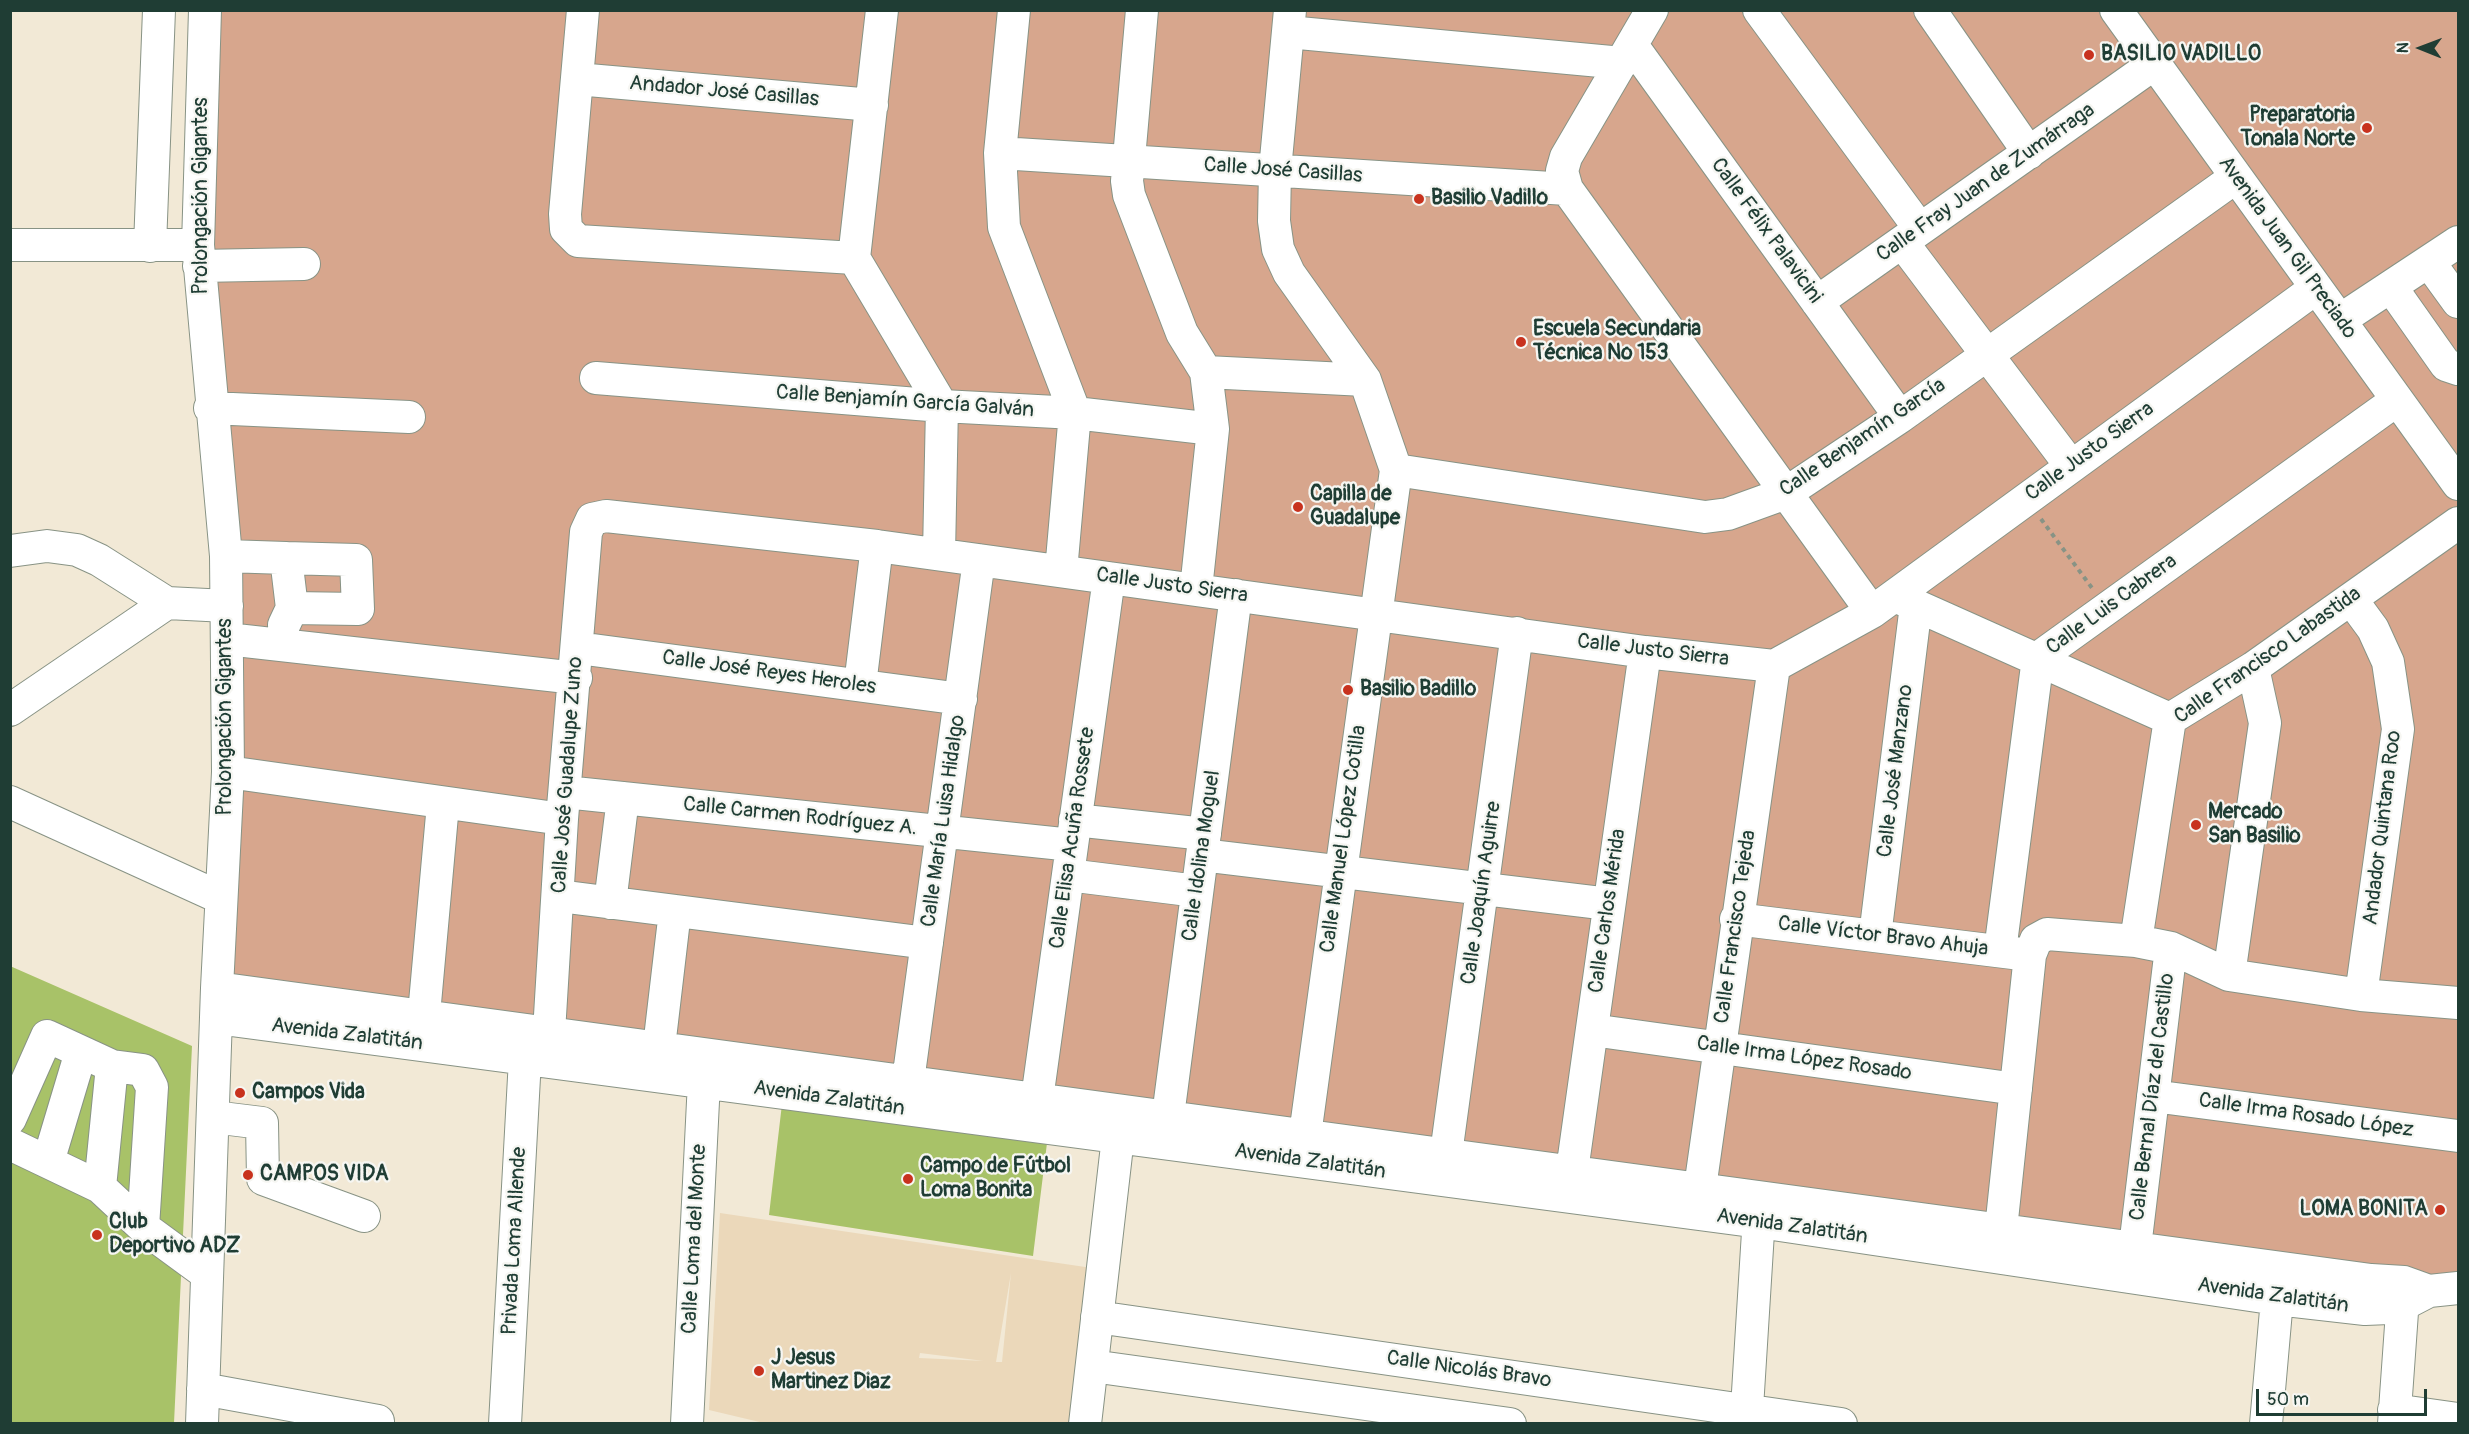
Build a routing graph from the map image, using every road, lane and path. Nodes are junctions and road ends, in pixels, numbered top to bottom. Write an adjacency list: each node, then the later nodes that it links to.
1 (159, 10): 25 (street)
2 (205, 10): 26 (street, Prolongación Gigantes)
3 (583, 10): 14 (street)
4 (882, 10): 15 (street)
5 (1014, 10): 16 (street)
6 (1142, 10): 18 (street)
7 (1652, 10): 12 (street)
8 (1759, 10): 22 (street)
9 (1929, 10): 17 (street)
10 (2116, 10): 13 (street, Avenida Juan Gil Preciado)
11 (1289, 21): 12 (street); 19 (street, Calle Manuel López Cotilla)
12 (1627, 54): 21 (street); 32 (street, Calle Félix Palavicini)
13 (2154, 64): 17 (street, Calle Fray Juan de Zumárraga); 20 (street, Avenida Juan Gil Preciado)
14 (577, 79): 15 (street, Andador José Casillas); 27 (street)
15 (872, 105): 27 (street)
16 (1000, 153): 18 (street, Calle José Casillas); 43 (street)
17 (2029, 153): 22 (street, Calle Fray Juan de Zumárraga)
18 (1129, 160): 19 (street, Calle José Casillas); 37 (street)
19 (1275, 170): 21 (street, Calle José Casillas); 39 (street, Calle Manuel López Cotilla)
20 (2236, 177): 31 (street, Avenida Juan Gil Preciado); 35 (street, Calle Benjamín García)
21 (1564, 180): 50 (street)
22 (1911, 236): 32 (street, Calle Fray Juan de Zumárraga); 35 (street)
23 (2458, 242): 28 (street)
24 (10, 245): 25 (street)
25 (150, 246): 26 (street)
26 (199, 255): 29 (street); 42 (street, Prolongación Gigantes)
27 (854, 258): 41 (street)
28 (2429, 262): 30 (street); 33 (street)
29 (304, 264)
30 (2391, 287): 34 (street); 36 (street)
31 (2316, 288): 34 (street, Avenida Juan Gil Preciado); 47 (street, Calle Justo Sierra)
32 (1817, 302): 45 (street, Calle Félix Palavicini)
33 (2458, 302)
34 (2340, 320): 40 (street, Avenida Juan Gil Preciado)
35 (1987, 354): 45 (street, Calle Benjamín García); 47 (street)
36 (2458, 369)
37 (1206, 372): 39 (street); 46 (street)
38 (596, 378): 41 (street, Calle Benjamín García Galván)
39 (1365, 380): 48 (street, Calle Manuel López Cotilla)
40 (2397, 400): 49 (street, Avenida Juan Gil Preciado); 69 (street, Calle Luis Cabrera)
41 (942, 406): 43 (street, Calle Benjamín García Galván); 56 (street)
42 (210, 408): 44 (street); 57 (street, Prolongación Gigantes)
43 (1075, 413): 46 (street, Calle Benjamín García Galván); 60 (street)
44 (409, 417)
45 (1900, 417): 50 (street, Calle Benjamín García)
46 (1212, 429): 62 (street)
47 (2071, 466): 51 (street, Calle Justo Sierra)
48 (1396, 470): 50 (street, Calle Benjamín García); 70 (street, Calle Manuel López Cotilla)
49 (2458, 484)
50 (1786, 494): 66 (street)
51 (2027, 499): 66 (street, Calle Justo Sierra); 69 (path)
52 (592, 519): 54 (street, Calle Justo Sierra); 76 (street, Calle José Guadalupe Zuno)
53 (2458, 523): 64 (street, Calle Francisco Labastida)
54 (877, 546): 56 (street, Calle Justo Sierra); 79 (street)
55 (10, 551): 65 (street)
56 (939, 554): 59 (street, Calle Justo Sierra)
57 (226, 556): 58 (street); 67 (street, Prolongación Gigantes)
58 (286, 558): 68 (street); 68 (street)
59 (979, 560): 60 (street, Calle Justo Sierra); 80 (street, Calle María Luisa Hidalgo)
60 (1061, 571): 61 (street, Calle Justo Sierra)
61 (1109, 578): 62 (street, Calle Justo Sierra); 90 (street, Calle Elisa Acuña Rossete)
62 (1196, 589): 63 (street, Calle Justo Sierra)
63 (1236, 595): 70 (street, Calle Justo Sierra); 89 (street, Calle Idolina Moguel)
64 (2352, 599): 78 (street, Calle Francisco Labastida); 107 (street, Andador Quintana Roo)
65 (167, 603): 67 (street); 81 (street)
66 (1894, 604): 75 (street); 77 (street, Calle Justo Sierra); 100 (street, Calle José Manzano)
67 (227, 606): 72 (street, Prolongación Gigantes)
68 (292, 608): 73 (street)
69 (2107, 609): 75 (street, Calle Luis Cabrera)
70 (1376, 614): 71 (street, Calle Justo Sierra); 91 (street, Calle Manuel López Cotilla)
71 (1517, 633): 74 (street, Calle Justo Sierra); 92 (street, Calle Joaquín Aguirre)
72 (227, 639): 73 (street, Calle José Reyes Heroles); 83 (street, Prolongación Gigantes)
73 (272, 644): 76 (street, Calle José Reyes Heroles)
74 (1646, 652): 77 (street, Calle Justo Sierra); 97 (street, Calle Carlos Mérida)
75 (2038, 658): 82 (street); 105 (street, Calle Luis Cabrera)
76 (577, 663): 79 (street, Calle José Reyes Heroles); 87 (street, Calle José Guadalupe Zuno)
77 (1774, 666): 99 (street, Calle Francisco Tejeda)
78 (2253, 668): 82 (street, Calle Francisco Labastida); 106 (street)
79 (860, 685): 80 (street, Calle José Reyes Heroles)
80 (961, 699): 88 (street, Calle María Luisa Hidalgo)
81 (10, 710)
82 (2170, 718): 101 (street, Calle Francisco Labastida)
83 (228, 772): 86 (street, Calle Carmen Rodríguez A.); 95 (street, Prolongación Gigantes)
84 (623, 798): 87 (street, Calle Carmen Rodríguez A.); 88 (street, Calle Carmen Rodríguez A.); 96 (street)
85 (10, 802): 95 (street)
86 (443, 804): 87 (street, Calle Carmen Rodríguez A.); 110 (street)
87 (564, 806): 94 (street, Calle José Guadalupe Zuno)
88 (943, 832): 90 (street, Calle Carmen Rodríguez A.); 102 (street, Calle María Luisa Hidalgo)
89 (1204, 845): 90 (street); 91 (street); 93 (street, Calle Idolina Moguel)
90 (1072, 847): 93 (street); 122 (street, Calle Elisa Acuña Rossete)
91 (1339, 872): 92 (street); 129 (street, Calle Manuel López Cotilla)
92 (1483, 889): 97 (street); 130 (street, Calle Joaquín Aguirre)
93 (1197, 891): 123 (street, Calle Idolina Moguel)
94 (559, 896): 96 (street); 112 (street, Calle José Guadalupe Zuno)
95 (222, 898): 108 (street, Prolongación Gigantes)
96 (610, 903): 98 (street)
97 (1609, 904): 111 (street, Calle Carlos Mérida)
98 (675, 911): 102 (street); 113 (street)
99 (1736, 919): 100 (street, Calle Víctor Bravo Ahuja); 114 (street, Calle Francisco Tejeda)
100 (1875, 936): 105 (street, Calle Víctor Bravo Ahuja)
101 (2136, 941): 103 (street, Calle Víctor Bravo Ahuja); 104 (street, Calle Víctor Bravo Ahuja)
102 (927, 943): 119 (street, Calle María Luisa Hidalgo)
103 (2033, 948): 105 (street, Calle Víctor Bravo Ahuja); 120 (street)
104 (2171, 948): 106 (street, Calle Víctor Bravo Ahuja); 121 (street, Calle Bernal Díaz del Castillo)
105 (2000, 951)
106 (2229, 975): 107 (street, Calle Víctor Bravo Ahuja)
107 (2361, 995): 109 (street, Calle Víctor Bravo Ahuja)
108 (216, 1003): 110 (street, Avenida Zalatitán); 116 (street, Avenida Zalatitán); 124 (street, Prolongación Gigantes)
109 (2458, 1003)
110 (424, 1014): 112 (street, Avenida Zalatitán)
111 (1592, 1030): 114 (street, Calle Irma López Rosado); 132 (street, Calle Carlos Mérida)
112 (549, 1032): 113 (street, Avenida Zalatitán)
113 (659, 1047): 118 (street, Avenida Zalatitán)
114 (1719, 1047): 120 (street, Calle Irma López Rosado); 134 (street, Calle Francisco Tejeda)
115 (81, 1052): 117 (street); 125 (street); 131 (street)
116 (525, 1059): 118 (street, Avenida Zalatitán); 151 (street, Privada Loma Allende)
117 (112, 1066): 133 (street); 137 (street)
118 (704, 1068): 119 (street, Avenida Zalatitán); 127 (street, Avenida Zalatitán); 152 (street, Calle Loma del Monte)
119 (908, 1081): 122 (street, Avenida Zalatitán)
120 (2016, 1089): 138 (street)
121 (2153, 1096): 126 (street, Calle Irma Rosado López); 139 (street, Calle Bernal Díaz del Castillo)
122 (1037, 1099): 123 (street, Avenida Zalatitán)
123 (1168, 1116): 129 (street, Avenida Zalatitán)
124 (213, 1117): 136 (street); 140 (street, Prolongación Gigantes)
125 (10, 1119)
126 (2458, 1136)
127 (1118, 1137): 129 (street, Avenida Zalatitán); 143 (street)
128 (10, 1144): 131 (street)
129 (1303, 1148): 130 (street, Avenida Zalatitán); 135 (street, Avenida Zalatitán)
130 (1446, 1154): 132 (street, Avenida Zalatitán)
131 (48, 1162): 133 (street)
132 (1572, 1171): 134 (street, Avenida Zalatitán)
133 (100, 1187): 137 (street)
134 (1700, 1188): 135 (street, Avenida Zalatitán)
135 (1760, 1209): 138 (street, Avenida Zalatitán); 142 (street, Avenida Zalatitán); 146 (street)
136 (364, 1216)
137 (143, 1227): 140 (street)
138 (2001, 1229): 139 (street, Avenida Zalatitán)
139 (2135, 1247): 141 (street, Avenida Zalatitán)
140 (207, 1274): 145 (street, Prolongación Gigantes)
141 (2424, 1291): 142 (street, Avenida Zalatitán); 147 (street)
142 (2277, 1299): 156 (street)
143 (1097, 1317): 144 (street); 146 (street, Calle Nicolás Bravo)
144 (1092, 1366): 153 (street); 154 (street)
145 (203, 1389): 149 (street); 150 (street, Prolongación Gigantes)
146 (1747, 1417): 155 (street, Calle Nicolás Bravo)
147 (2394, 1417): 148 (street)
148 (2458, 1419)
149 (378, 1421)
150 (202, 1424)
151 (505, 1424)
152 (687, 1424)
153 (1085, 1424)
154 (1510, 1424)
155 (1841, 1424)
156 (2266, 1424)

